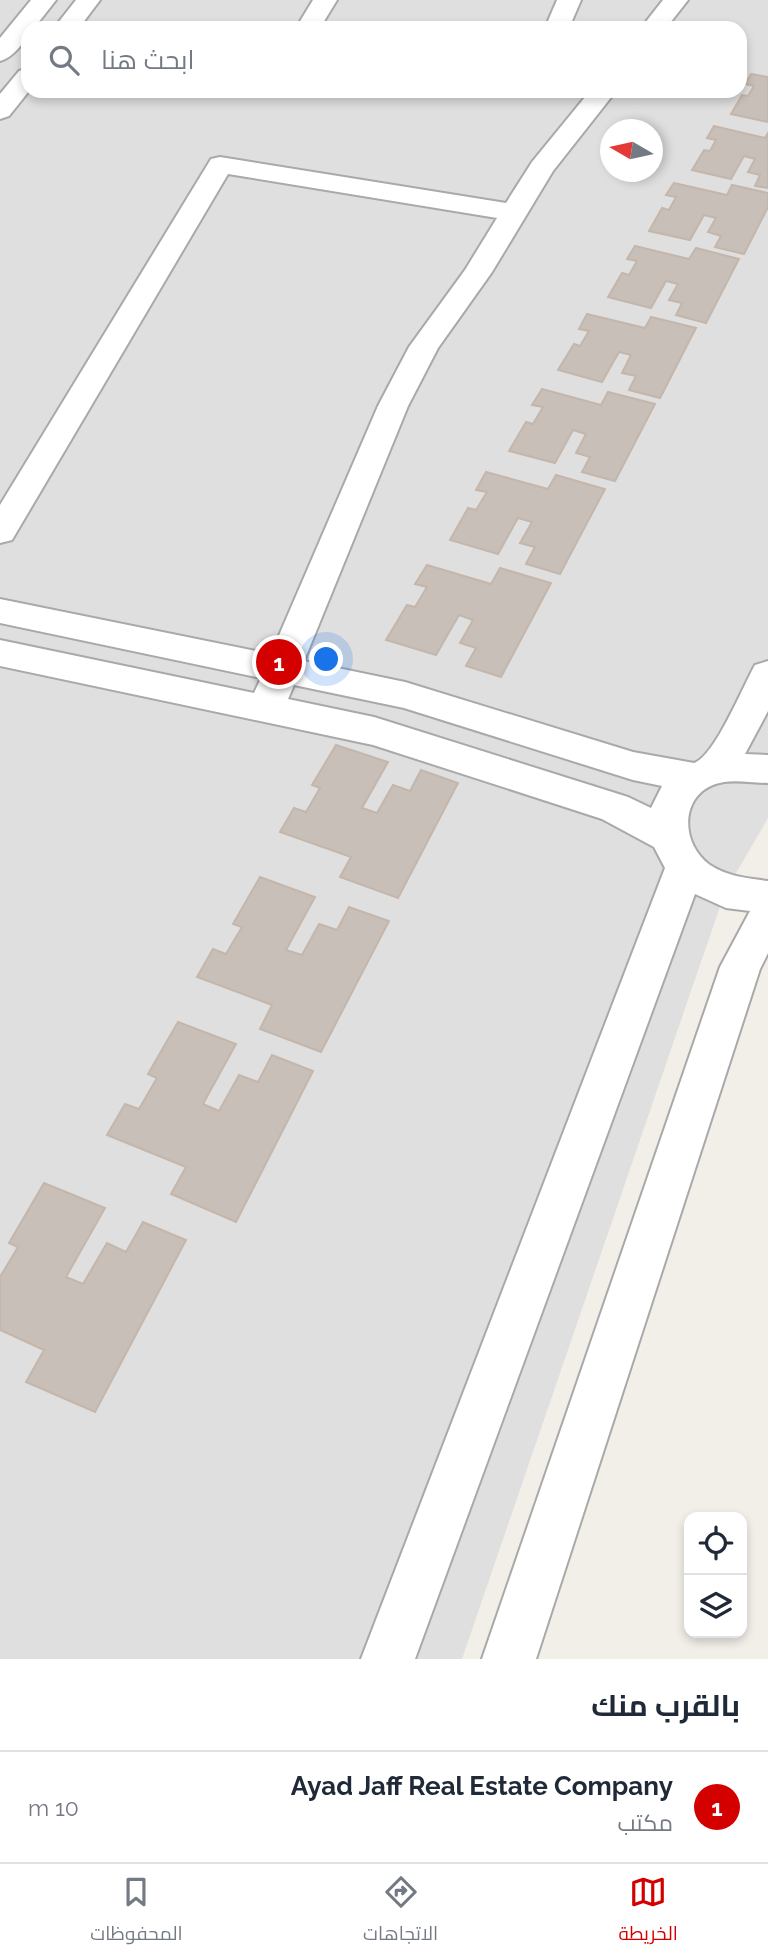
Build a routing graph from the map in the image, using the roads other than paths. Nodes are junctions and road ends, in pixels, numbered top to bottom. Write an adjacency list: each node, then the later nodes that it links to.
1 (44, 0): 6 (street)
2 (88, 0): 7 (street)
3 (325, 0): 8 (street)
4 (569, 0): 9 (street)
5 (676, 0): 10 (street)
6 (28, 21)
7 (72, 21)
8 (312, 21)
9 (560, 21)
10 (659, 21)
11 (21, 29): 12 (street)
12 (0, 56): 13 (street)
13 (21, 60)
14 (21, 85): 16 (street)
15 (597, 98): 17 (street)
16 (0, 111)
17 (514, 212): 18 (street); 21 (street)
18 (0, 532)
19 (0, 611): 21 (street)
20 (0, 653): 23 (street)
21 (282, 668): 23 (street); 25 (street)
22 (768, 674): 25 (street)
23 (266, 708): 26 (street)
24 (768, 769): 25 (street)
25 (705, 772): 26 (street)
26 (676, 852): 27 (street); 29 (street)
27 (768, 897)
28 (768, 915): 30 (street)
29 (388, 1659)
30 (509, 1659)

